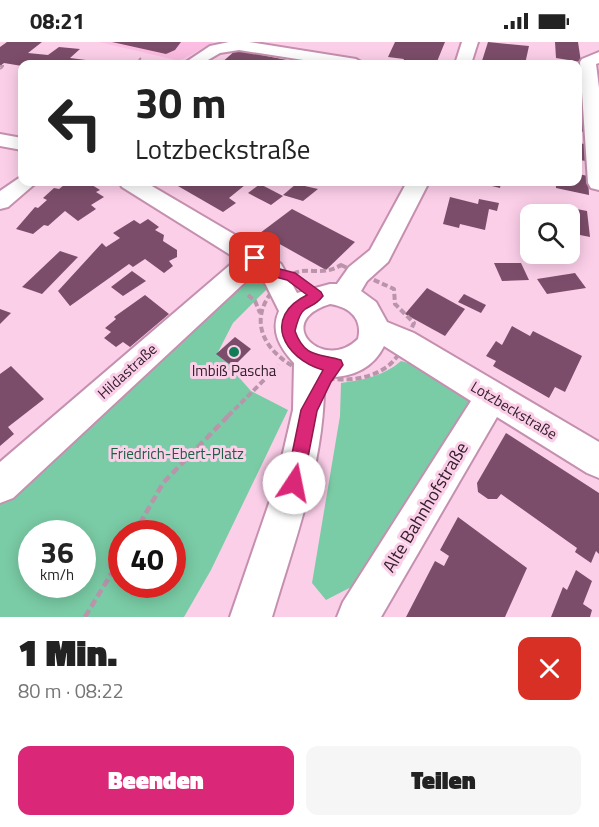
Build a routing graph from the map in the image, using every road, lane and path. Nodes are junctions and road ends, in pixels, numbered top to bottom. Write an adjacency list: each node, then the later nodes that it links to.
1 (470, 42): 5 (street)
2 (599, 57): 6 (street)
3 (197, 60): 4 (street)
4 (331, 60)
5 (464, 60)
6 (589, 109): 9 (street)
7 (0, 140): 8 (street)
8 (18, 143)
9 (599, 183)
10 (21, 186): 13 (street)
11 (136, 186): 14 (street, Lotzbeckstraße)
12 (416, 186): 15 (street)
13 (0, 202)
14 (274, 272): 15 (street, Lotzbeckstraße); 15 (path); 16 (street); 18 (path); 21 (street, Hildastraße)
15 (361, 299): 16 (street); 17 (street, Lotzbeckstraße); 17 (path); 18 (street)
16 (293, 311): 18 (street)
17 (410, 351): 18 (path); 19 (street, Lotzbeckstraße)
18 (312, 374): 22 (path); 25 (street)
19 (492, 396): 20 (street, Lotzbeckstraße); 26 (street, Alte Bahnhofstraße)
20 (599, 461)
21 (0, 485)
22 (142, 520)
23 (108, 579): 24 (path)
24 (85, 617)
25 (251, 617)
26 (358, 617)

